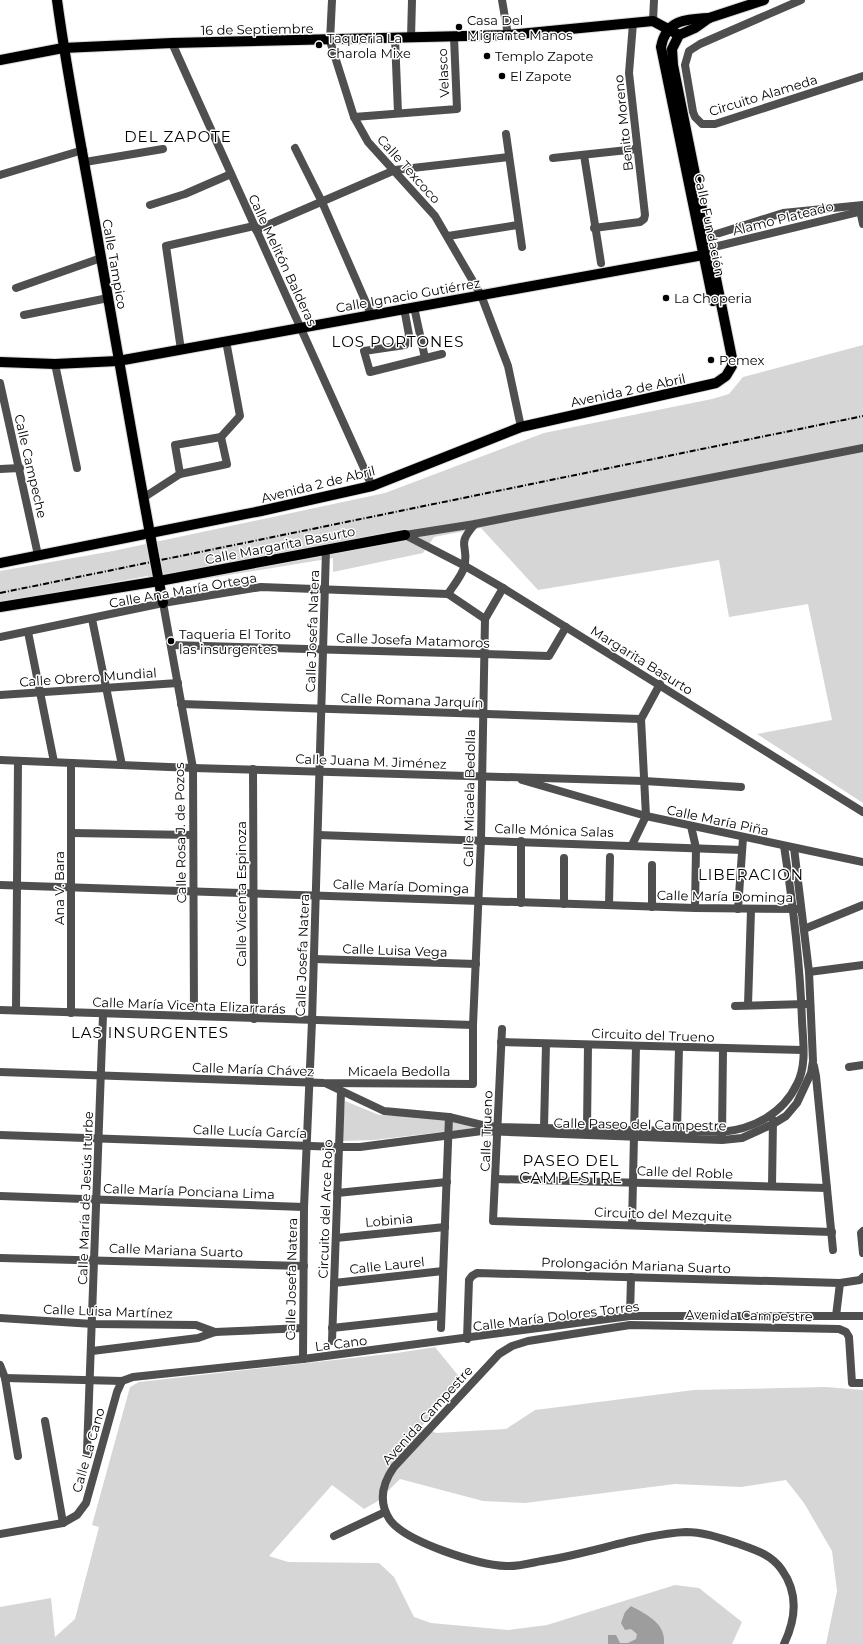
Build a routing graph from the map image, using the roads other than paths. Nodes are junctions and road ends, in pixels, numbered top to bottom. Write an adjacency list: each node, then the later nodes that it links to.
1 (57, 0): 19 (main road, Calle Tampico)
2 (332, 0): 17 (street, Calle Texcoco)
3 (412, 0): 16 (street)
4 (502, 0): 12 (street)
5 (654, 0): 9 (street)
6 (764, 0): 8 (main road)
7 (801, 0): 21 (street, Circuito Alameda)
8 (710, 18): 11 (main road); 13 (main road)
9 (654, 21): 10 (main road, 16 de Septiembre); 11 (main road)
10 (633, 23): 12 (main road, 16 de Septiembre); 27 (street, Benito Moreno)
11 (668, 28): 13 (main road); 36 (main road, Calle Fundación)
12 (508, 35): 14 (main road, 16 de Septiembre)
13 (679, 35): 45 (main road, Calle Fundación)
14 (454, 37): 16 (main road, 16 de Septiembre); 22 (street, Velasco)
15 (395, 38): 16 (main road, 16 de Septiembre); 17 (main road, 16 de Septiembre); 22 (street)
16 (412, 38)
17 (330, 40): 18 (main road, 16 de Septiembre); 23 (street, Calle Texcoco)
18 (172, 43): 19 (main road, 16 de Septiembre); 34 (street, Calle Melitón Balderas)
19 (63, 48): 20 (main road, 16 de Septiembre); 28 (main road, Calle Tampico)
20 (0, 60)
21 (863, 76)
22 (398, 113): 23 (street)
23 (354, 116): 33 (street, Calle Texcoco)
24 (506, 134): 30 (street)
25 (296, 148): 37 (street)
26 (162, 149): 32 (street)
27 (637, 149): 29 (street); 43 (street, Benito Moreno)
28 (83, 150): 32 (main road, Calle Tampico); 35 (street)
29 (584, 155): 31 (street); 43 (street)
30 (509, 157): 33 (street); 40 (street)
31 (553, 158)
32 (85, 162): 47 (main road, Calle Tampico)
33 (394, 170): 37 (street); 44 (street, Calle Texcoco)
34 (231, 174): 38 (street); 42 (street, Calle Melitón Balderas)
35 (0, 176)
36 (690, 194): 45 (main road, Calle Fundación); 45 (street)
37 (322, 202): 42 (street); 53 (street)
38 (150, 205)
39 (861, 208): 41 (street); 45 (street, Álamo Plateado); 45 (street, Álamo Plateado)
40 (518, 224): 44 (street); 46 (street)
41 (863, 224)
42 (255, 228): 55 (street, Calle Melitón Balderas); 57 (street)
43 (594, 228): 48 (street)
44 (448, 236): 50 (street, Calle Texcoco)
45 (706, 245): 50 (main road, Calle Ignacio Gutiérrez); 63 (main road, Calle Fundación); 63 (main road, Calle Fundación)
46 (522, 246)
47 (101, 258): 49 (street); 51 (main road, Calle Tampico)
48 (601, 263)
49 (16, 288)
50 (481, 295): 52 (main road, Calle Ignacio Gutiérrez); 65 (street, Calle Texcoco)
51 (108, 298): 54 (street); 60 (main road, Calle Tampico)
52 (409, 308): 53 (main road, Calle Ignacio Gutiérrez); 59 (street); 59 (street)
53 (372, 314): 55 (main road, Calle Ignacio Gutiérrez)
54 (24, 315)
55 (301, 326): 56 (main road, Calle Ignacio Gutiérrez); 72 (street, Calle Melitón Balderas)
56 (226, 341): 57 (main road, Calle Ignacio Gutiérrez); 66 (street)
57 (181, 350): 60 (main road, Calle Ignacio Gutiérrez)
58 (442, 354): 59 (street)
59 (425, 358)
60 (118, 361): 62 (main road, Calle Ignacio Gutiérrez); 73 (main road, Calle Tampico)
61 (0, 362): 62 (main road, Calle Ignacio Gutiérrez)
62 (54, 364): 69 (street)
63 (726, 376): 65 (main road, Avenida 2 de Abril)
64 (0, 383): 68 (street, Calle Campeche)
65 (521, 427): 72 (main road, Avenida 2 de Abril)
66 (221, 437): 71 (street); 71 (street)
67 (863, 448): 74 (street)
68 (20, 468): 70 (street); 78 (street, Calle Campeche)
69 (77, 468)
70 (0, 469)
71 (180, 474): 73 (street)
72 (372, 486): 75 (main road, Avenida 2 de Abril)
73 (143, 498): 75 (main road, Calle Tampico)
74 (474, 524): 76 (street); 80 (street)
75 (149, 532): 78 (main road, Avenida 2 de Abril); 81 (main road, Calle Rosa J. de Pozos)
76 (405, 535): 77 (main road, Calle Margarita Basurto); 80 (street, Margarita Basurto)
77 (326, 550): 81 (main road, Calle Margarita Basurto); 83 (street, Calle Josefa Natera)
78 (38, 555): 79 (main road, Avenida 2 de Abril)
79 (0, 563)
80 (465, 566): 82 (street, Margarita Basurto); 84 (street)
81 (159, 581): 85 (main road, Calle Rosa J. de Pozos); 86 (main road, Calle Margarita Basurto)
82 (503, 588): 88 (street, Calle Micaela Bedolla); 89 (street, Margarita Basurto)
83 (325, 589): 84 (street, Calle Ana María Ortega); 85 (street, Calle Ana María Ortega); 93 (street, Calle Josefa Natera)
84 (448, 594): 88 (street)
85 (163, 603): 87 (street, Calle Ana María Ortega); 92 (street, Calle Rosa J. de Pozos)
86 (0, 607)
87 (92, 619): 90 (street, Calle Ana María Ortega); 97 (street)
88 (486, 619): 94 (street, Calle Micaela Bedolla)
89 (566, 627): 94 (street, Calle Josefa Matamoros); 96 (street, Margarita Basurto)
90 (28, 632): 91 (street, Calle Ana María Ortega); 98 (street)
91 (0, 637)
92 (171, 645): 93 (street, Calle Josefa Matamoros); 95 (street, Calle Rosa J. de Pozos)
93 (324, 650): 94 (street, Calle Josefa Matamoros); 101 (street, Calle Josefa Natera)
94 (485, 654): 102 (street, Calle Micaela Bedolla)
95 (178, 683): 97 (street, Calle Obrero Mundial); 100 (street, Calle Rosa J. de Pozos)
96 (660, 684): 103 (street); 116 (street, Margarita Basurto)
97 (106, 688): 98 (street, Calle Obrero Mundial); 108 (street)
98 (40, 693): 99 (street, Calle Obrero Mundial); 106 (street)
99 (0, 695)
100 (182, 704): 101 (street, Calle Romana Jarquín); 109 (street, Calle Rosa J. de Pozos)
101 (321, 709): 102 (street, Calle Romana Jarquín); 111 (street, Calle Josefa Natera)
102 (483, 714): 103 (street, Calle Romana Jarquín); 112 (street, Calle Micaela Bedolla)
103 (641, 719): 114 (street)
104 (0, 760): 105 (street, Calle Juana M. Jiménez)
105 (18, 761): 106 (street, Calle Juana M. Jiménez); 135 (street)
106 (54, 762): 107 (street, Calle Juana M. Jiménez)
107 (71, 762): 108 (street, Calle Juana M. Jiménez); 119 (street, Ana V. Bara)
108 (122, 765): 109 (street, Calle Juana M. Jiménez)
109 (193, 768): 110 (street, Calle Juana M. Jiménez); 120 (street, Calle Rosa J. de Pozos)
110 (253, 769): 111 (street, Calle Juana M. Jiménez); 138 (street, Calle Vicenta Espinoza)
111 (320, 771): 112 (street, Calle Juana M. Jiménez); 121 (street, Calle Josefa Natera)
112 (482, 777): 113 (street, Calle Juana M. Jiménez); 123 (street, Calle Micaela Bedolla)
113 (511, 777): 114 (street, Calle Juana M. Jiménez); 117 (street, Calle María Piña)
114 (644, 781): 115 (street, Calle Juana M. Jiménez); 117 (street)
115 (741, 787)
116 (863, 812)
117 (646, 816): 118 (street, Calle María Piña); 125 (street)
118 (691, 826): 122 (street, Calle María Piña); 127 (street)
119 (71, 833): 120 (street); 136 (street, Ana V. Bara)
120 (193, 835): 137 (street, Calle Rosa J. de Pozos)
121 (318, 835): 123 (street, Calle Mónica Salas); 139 (street, Calle Josefa Natera)
122 (743, 838): 126 (street, Calle María Piña); 129 (street)
123 (481, 840): 124 (street, Calle Mónica Salas); 140 (street, Calle Micaela Bedolla)
124 (521, 841): 125 (street, Calle Mónica Salas); 141 (street)
125 (632, 845): 127 (street, Calle Mónica Salas)
126 (784, 846): 128 (street, Calle María Piña); 149 (street)
127 (696, 848): 129 (street, Calle Mónica Salas); 146 (street)
128 (794, 848): 132 (street, Calle María Piña); 149 (street)
129 (742, 850): 147 (street)
130 (564, 858): 142 (street)
131 (610, 858): 143 (street)
132 (863, 862)
133 (652, 865): 145 (street)
134 (0, 885): 135 (street, Calle María Dominga)
135 (16, 885): 136 (street, Calle María Dominga); 160 (street)
136 (72, 887): 137 (street, Calle María Dominga); 161 (street, Ana V. Bara)
137 (195, 891): 138 (street, Calle María Dominga); 163 (street, Calle Rosa J. de Pozos)
138 (253, 893): 139 (street, Calle María Dominga); 164 (street, Calle Vicenta Espinoza)
139 (316, 895): 140 (street, Calle María Dominga); 151 (street, Calle Josefa Natera)
140 (479, 901): 141 (street, Calle María Dominga); 152 (street, Calle Micaela Bedolla)
141 (521, 903): 142 (street, Calle María Dominga)
142 (564, 904): 143 (street, Calle María Dominga)
143 (608, 905): 145 (street, Calle María Dominga)
144 (863, 905): 150 (street)
145 (652, 907): 146 (street, Calle María Dominga)
146 (695, 908): 147 (street, Calle María Dominga)
147 (738, 909): 148 (street, Calle María Dominga)
148 (751, 910): 149 (street, Calle María Dominga); 157 (street)
149 (798, 910): 150 (street); 155 (street)
150 (804, 929): 154 (street)
151 (314, 959): 152 (street, Calle Luisa Vega); 165 (street, Calle Josefa Natera)
152 (476, 964): 166 (street, Calle Micaela Bedolla)
153 (863, 965): 154 (street)
154 (808, 972): 156 (street)
155 (801, 1004): 156 (street); 157 (street); 174 (street)
156 (811, 1004): 175 (street)
157 (748, 1005): 158 (street)
158 (735, 1006)
159 (0, 1010): 160 (street, Calle María Vicenta Elizarrarás)
160 (16, 1010): 161 (street, Calle María Vicenta Elizarrarás)
161 (71, 1013): 162 (street, Calle María Vicenta Elizarrarás)
162 (103, 1015): 163 (street, Calle María Vicenta Elizarrarás); 179 (street, Calle María de Jesús Iturbe)
163 (194, 1016): 164 (street, Calle María Vicenta Elizarrarás)
164 (254, 1018): 165 (street, Calle María Vicenta Elizarrarás)
165 (312, 1021): 166 (street, Calle María Vicenta Elizarrarás); 180 (street, Calle Josefa Natera)
166 (473, 1025): 182 (street, Calle Micaela Bedolla)
167 (502, 1029): 168 (street, Calle Trueno)
168 (501, 1042): 169 (street, Circuito del Trueno); 188 (street, Calle Trueno)
169 (546, 1044): 170 (street, Circuito del Trueno); 187 (street)
170 (588, 1045): 171 (street, Circuito del Trueno); 189 (street)
171 (636, 1046): 172 (street, Circuito del Trueno); 191 (street)
172 (679, 1047): 173 (street, Circuito del Trueno); 190 (street)
173 (723, 1049): 174 (street, Circuito del Trueno); 194 (street)
174 (803, 1050): 184 (street, Calle Paseo del Campestre)
175 (812, 1061): 186 (street, Calle Paseo del Campestre); 202 (street)
176 (863, 1065): 177 (street)
177 (849, 1067)
178 (0, 1072): 179 (street, Calle María Chávez)
179 (102, 1076): 180 (street, Calle María Chávez); 195 (street, Calle María de Jesús Iturbe)
180 (310, 1082): 181 (street, Calle María Chávez); 196 (street, Calle Josefa Natera)
181 (324, 1083): 182 (street, Micaela Bedolla); 183 (street, Calle María Chávez)
182 (473, 1084)
183 (341, 1092): 185 (street, Calle María Chávez); 197 (street, Circuito del Arce Rojo)
184 (773, 1113): 186 (street); 194 (street, Calle Paseo del Campestre)
185 (449, 1117): 188 (street, Calle María Chávez); 193 (street)
186 (773, 1124): 194 (street, Calle Paseo del Campestre); 201 (street)
187 (544, 1128): 188 (street, Calle Paseo del Campestre); 189 (street, Calle Paseo del Campestre)
188 (498, 1129): 191 (street, Calle Paseo del Campestre); 193 (street, Calle Lucía García); 198 (street, Calle Trueno)
189 (587, 1129): 191 (street, Calle Paseo del Campestre)
190 (677, 1130): 191 (street, Calle Paseo del Campestre); 194 (street, Calle Paseo del Campestre)
191 (634, 1134): 194 (street, Calle Paseo del Campestre); 200 (street)
192 (0, 1135): 195 (street, Calle Lucía García)
193 (449, 1135): 197 (street, Calle Lucía García); 199 (street)
194 (722, 1136)
195 (99, 1139): 196 (street, Calle Lucía García); 205 (street, Calle María de Jesús Iturbe)
196 (307, 1145): 197 (street, Calle Lucía García); 206 (street, Calle Josefa Natera)
197 (339, 1147): 203 (street, Circuito del Arce Rojo)
198 (496, 1178): 200 (street, Calle del Roble); 207 (street, Calle Trueno)
199 (447, 1182): 203 (street); 209 (street)
200 (633, 1183): 201 (street, Calle del Roble); 208 (street)
201 (772, 1186): 202 (street, Calle del Roble)
202 (827, 1188): 211 (street)
203 (337, 1193): 212 (street, Circuito del Arce Rojo)
204 (0, 1196): 205 (street, Calle María Ponciana Lima)
205 (96, 1199): 206 (street, Calle María Ponciana Lima); 216 (street, Calle María de Jesús Iturbe)
206 (304, 1207): 217 (street, Calle Josefa Natera)
207 (493, 1221): 208 (street, Circuito del Mezquite)
208 (632, 1225): 211 (street, Circuito del Mezquite)
209 (445, 1227): 212 (street, Lobinia); 218 (street)
210 (863, 1231): 214 (street)
211 (832, 1232): 213 (street)
212 (336, 1238): 221 (street, Circuito del Arce Rojo)
213 (833, 1250)
214 (863, 1253)
215 (0, 1258): 216 (street, Calle Mariana Suarto)
216 (94, 1260): 217 (street, Calle Mariana Suarto); 228 (street, Calle María de Jesús Iturbe)
217 (304, 1266): 229 (street, Calle Josefa Natera)
218 (443, 1271): 221 (street, Calle Laurel); 223 (street)
219 (631, 1277): 222 (street, Prolongación Mariana Suarto); 224 (street); 233 (street, Prolongación Mariana Suarto)
220 (863, 1277): 222 (street, Prolongación Mariana Suarto)
221 (334, 1283): 230 (street, Circuito del Arce Rojo)
222 (840, 1283): 225 (street)
223 (441, 1316): 230 (street); 231 (street)
224 (630, 1316): 225 (street, Calle María Dolores Torres); 233 (street, Calle María Dolores Torres)
225 (836, 1316): 226 (street, Calle María Dolores Torres)
226 (863, 1316)
227 (0, 1318): 228 (street, Calle Luisa Martínez)
228 (93, 1324): 232 (street, Calle Luisa Martínez); 235 (street, Calle María de Jesús Iturbe)
229 (303, 1328): 232 (street, Calle Luisa Martínez); 236 (street, Calle Josefa Natera)
230 (332, 1328): 234 (street, Circuito del Arce Rojo)
231 (441, 1328)
232 (214, 1332): 235 (street, Calle Luisa Martínez)
233 (467, 1339): 236 (street, La Cano)
234 (332, 1341)
235 (92, 1351): 239 (street, Calle María de Jesús Iturbe)
236 (303, 1359): 240 (street, La Cano)
237 (0, 1365): 238 (street)
238 (5, 1378): 239 (street); 244 (street)
239 (90, 1381): 240 (street); 243 (street, Calle María de Jesús Iturbe)
240 (122, 1382): 246 (street, Calle La Cano)
241 (863, 1382): 245 (street, Avenida Campestre)
242 (46, 1421): 246 (street)
243 (87, 1452)
244 (18, 1456)
245 (385, 1512): 248 (street); 249 (street)
246 (63, 1523): 247 (street, Calle La Cano)
247 (0, 1534)
248 (334, 1536)
249 (784, 1644)

